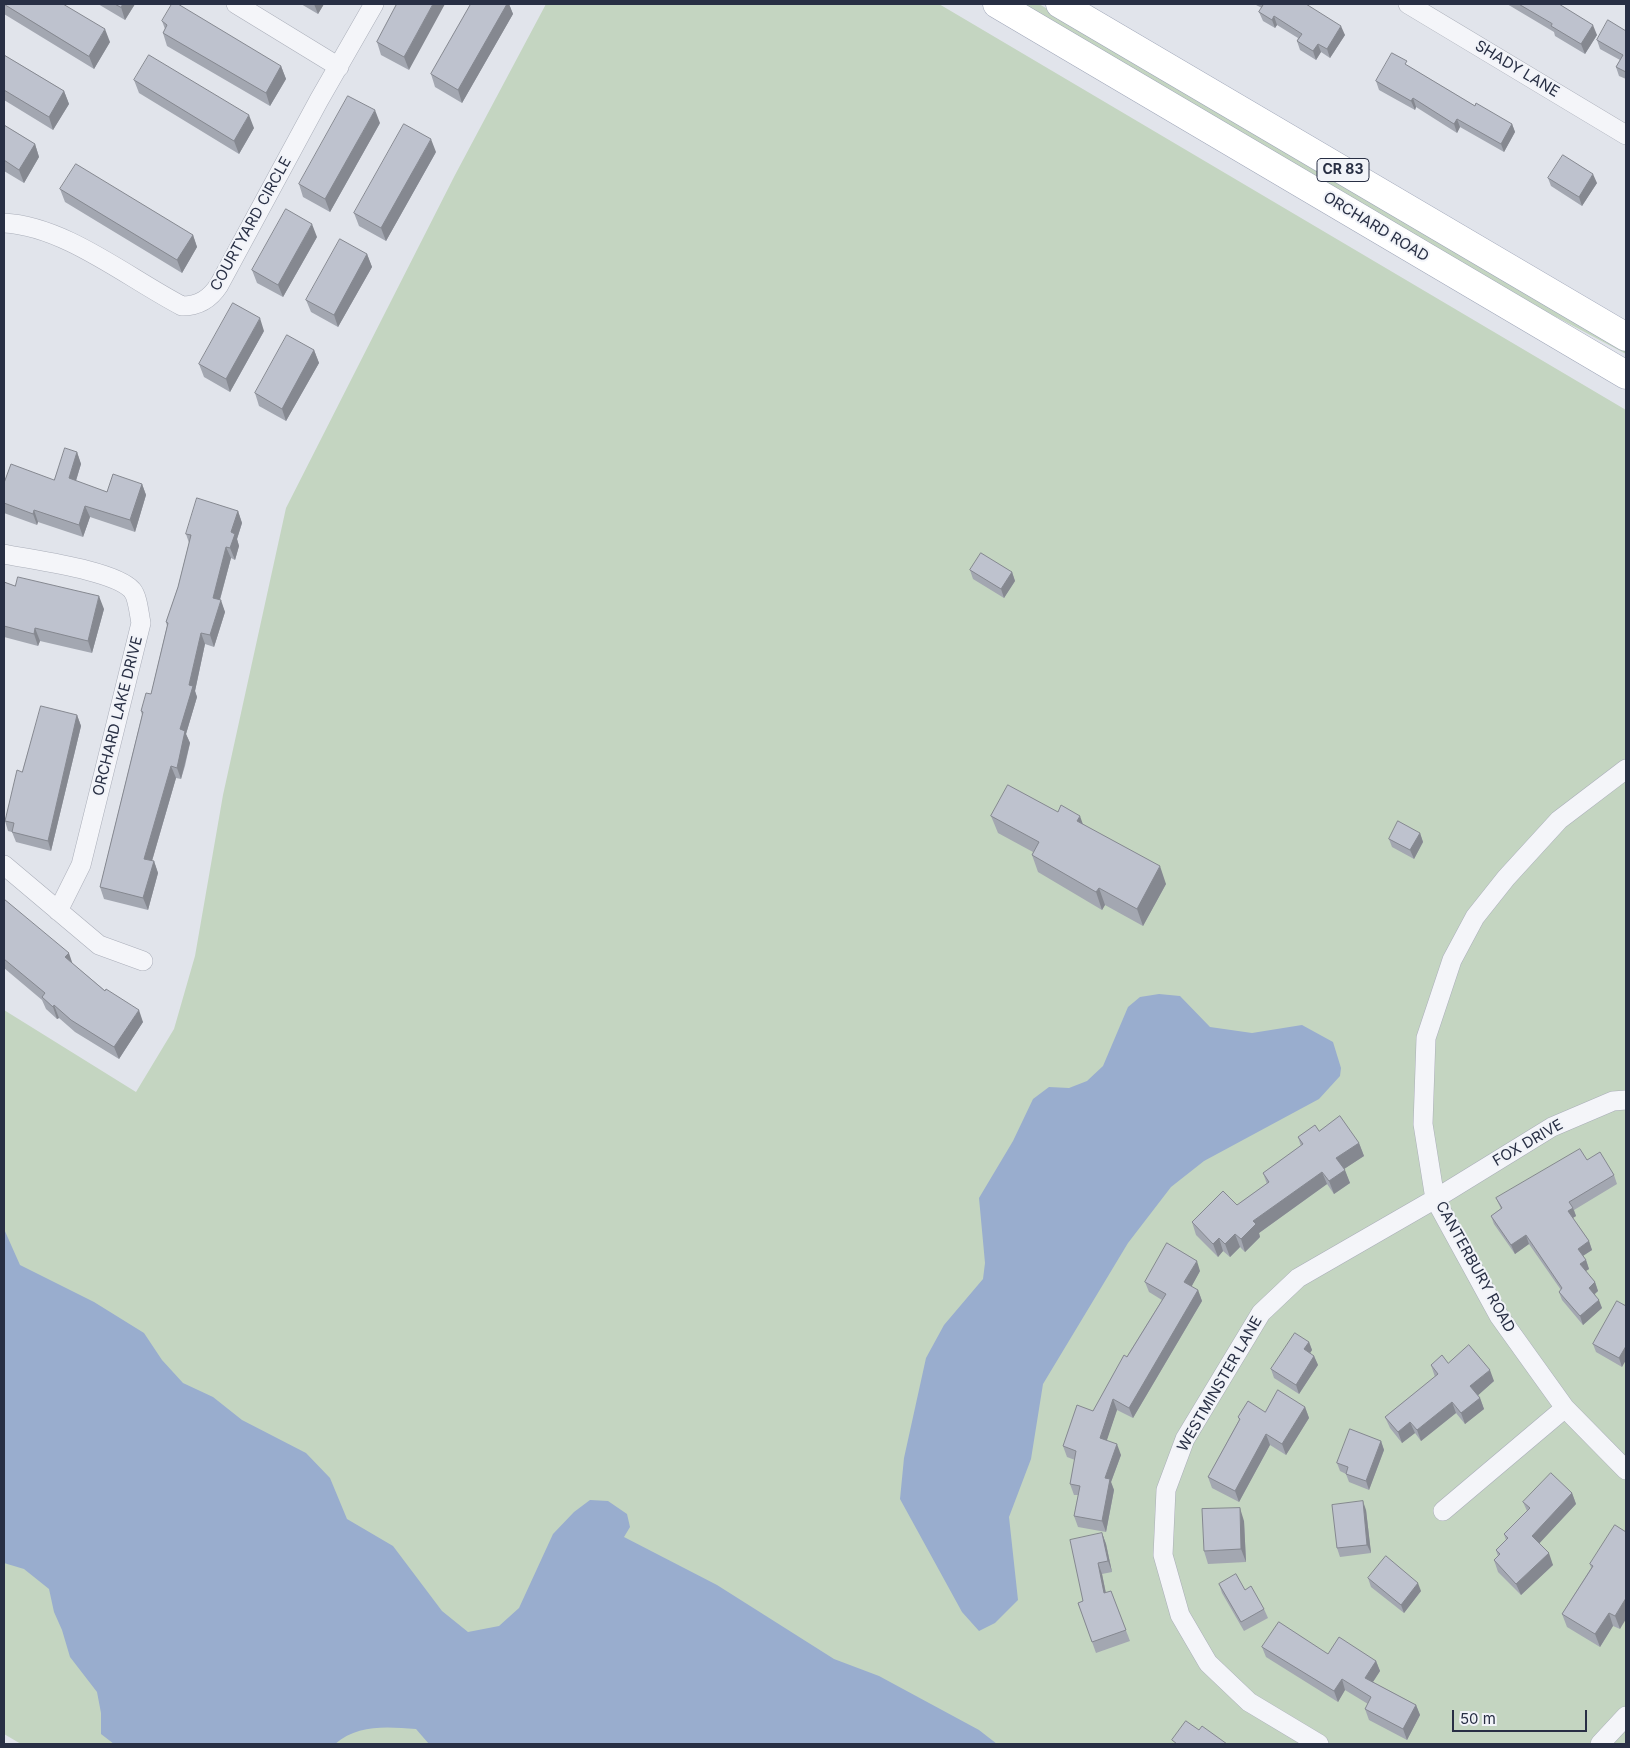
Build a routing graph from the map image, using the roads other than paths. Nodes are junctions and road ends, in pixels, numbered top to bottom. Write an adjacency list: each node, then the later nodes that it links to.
1 (236, 4): 6 (street)
2 (374, 4): 6 (street, COURTYARD CIRCLE)
3 (997, 4): 10 (main road, ORCHARD ROAD / CR 83)
4 (1060, 4): 9 (main road, CR 83)
5 (1408, 4): 7 (street, SHADY LANE)
6 (339, 67): 8 (street, COURTYARD CIRCLE)
7 (1626, 135)
8 (4, 223)
9 (1626, 337)
10 (1626, 375)
11 (4, 554): 14 (street, ORCHARD LAKE DRIVE)
12 (1626, 769): 17 (street, CANTERBURY ROAD)
13 (4, 865): 14 (street)
14 (58, 911): 15 (street)
15 (143, 961)
16 (1626, 1100): 17 (street, FOX DRIVE)
17 (1435, 1199): 18 (street, CANTERBURY ROAD); 22 (street, WESTMINSTER LANE)
18 (1566, 1408): 19 (street, CANTERBURY ROAD); 20 (street)
19 (1626, 1470)
20 (1443, 1512)
21 (1626, 1716): 23 (street)
22 (1319, 1744)
23 (1600, 1744)

